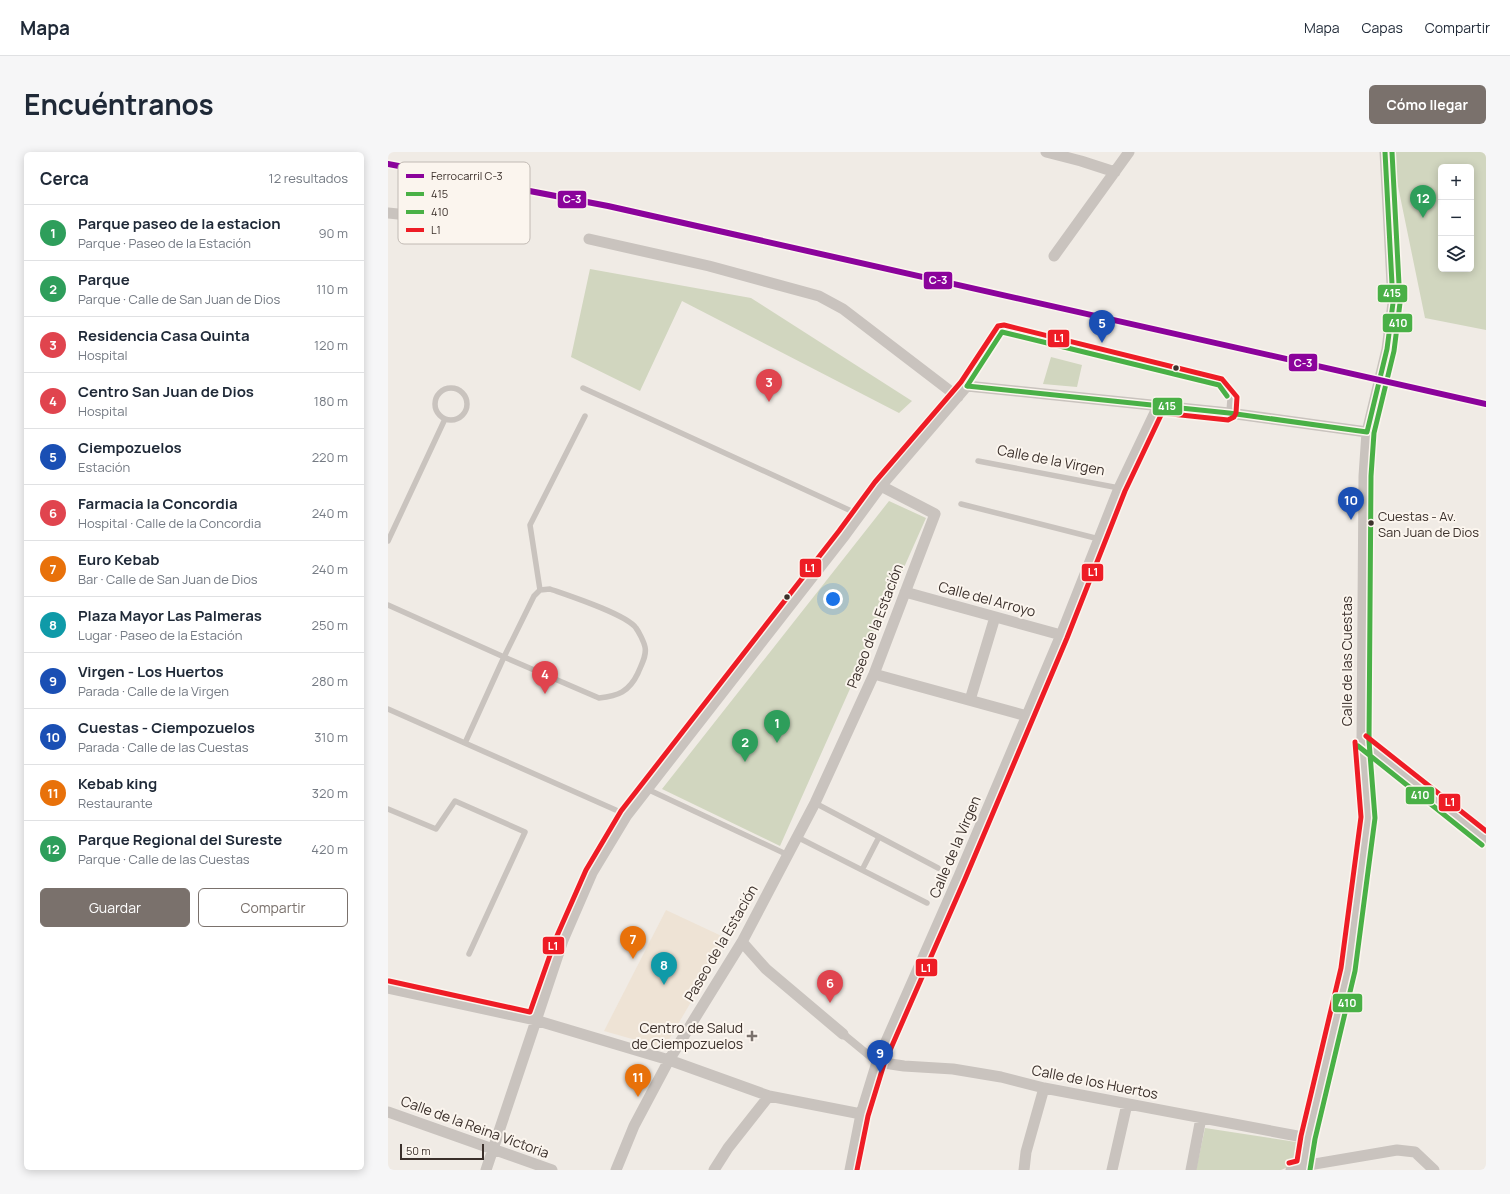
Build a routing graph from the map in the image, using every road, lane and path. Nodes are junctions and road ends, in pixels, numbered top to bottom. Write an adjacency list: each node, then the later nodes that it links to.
1 (1046, 152): 4 (street)
2 (1129, 152): 4 (street)
3 (1385, 152): 16 (street, Calle de las Cuestas)
4 (1115, 172): 8 (street)
5 (388, 213): 6 (street)
6 (398, 214)
7 (589, 239): 11 (street)
8 (1054, 256)
9 (967, 386): 11 (street); 12 (street); 13 (lane)
10 (583, 388): 21 (lane)
11 (958, 397): 18 (street)
12 (1158, 406): 13 (street); 19 (street, Calle de la Virgen)
13 (1229, 413): 16 (street)
14 (585, 416): 24 (lane)
15 (445, 419): 15 (lane); 23 (lane)
16 (1367, 432): 34 (street, Calle de las Cuestas)
17 (978, 461): 19 (lane, Calle de la Virgen)
18 (881, 486): 21 (street); 25 (street, Paseo de la Estación)
19 (1119, 488): 22 (street, Calle de la Virgen)
20 (961, 504): 22 (lane)
21 (860, 515): 36 (street)
22 (1099, 539): 28 (street, Calle de la Virgen)
23 (388, 542)
24 (540, 590): 29 (lane); 29 (lane)
25 (905, 592): 27 (street, Calle del Arroyo); 30 (street, Paseo de la Estación)
26 (388, 605): 29 (lane)
27 (995, 617): 28 (street, Calle del Arroyo); 31 (street)
28 (1062, 635): 33 (street, Calle de la Virgen)
29 (504, 657): 35 (lane)
30 (874, 674): 31 (street); 37 (street, Paseo de la Estación)
31 (970, 700): 33 (street)
32 (388, 709): 35 (lane)
33 (1027, 716): 53 (street, Calle de la Virgen)
34 (1362, 741): 42 (street); 60 (street, Calle de las Cuestas)
35 (465, 743): 39 (lane)
36 (647, 790): 39 (street); 43 (lane)
37 (815, 802): 40 (street, Paseo de la Estación); 41 (lane)
38 (388, 809): 48 (lane)
39 (627, 815): 50 (street)
40 (797, 837): 43 (street, Paseo de la Estación); 45 (lane)
41 (879, 837): 44 (lane); 45 (lane)
42 (1486, 840)
43 (788, 855): 47 (street, Paseo de la Estación)
44 (938, 868)
45 (862, 870): 46 (lane)
46 (928, 903)
47 (742, 942): 51 (street); 52 (street, Paseo de la Estación)
48 (469, 954)
49 (388, 988): 50 (street)
50 (536, 1020): 52 (street); 61 (street)
51 (843, 1034): 53 (street)
52 (669, 1060): 55 (street); 65 (street, Paseo de la Estación)
53 (877, 1062): 54 (street, Calle de los Huertos); 58 (street, Calle de la Virgen)
54 (1044, 1088): 56 (street, Calle de los Huertos); 68 (street)
55 (769, 1096): 58 (street); 66 (street)
56 (1127, 1104): 59 (street, Calle de los Huertos); 69 (street)
57 (388, 1112): 61 (street, Calle de la Reina Victoria)
58 (861, 1114): 67 (street, Calle de la Virgen)
59 (1202, 1118): 60 (street, Calle de los Huertos); 70 (street)
60 (1308, 1138): 62 (street, Calle de las Cuestas)
61 (492, 1148): 63 (street); 64 (street, Calle de la Reina Victoria)
62 (1303, 1168): 71 (street); 72 (street)
63 (486, 1170)
64 (552, 1170)
65 (616, 1170)
66 (714, 1170)
67 (850, 1170)
68 (1024, 1170)
69 (1112, 1170)
70 (1191, 1170)
71 (1291, 1170)
72 (1434, 1170)

